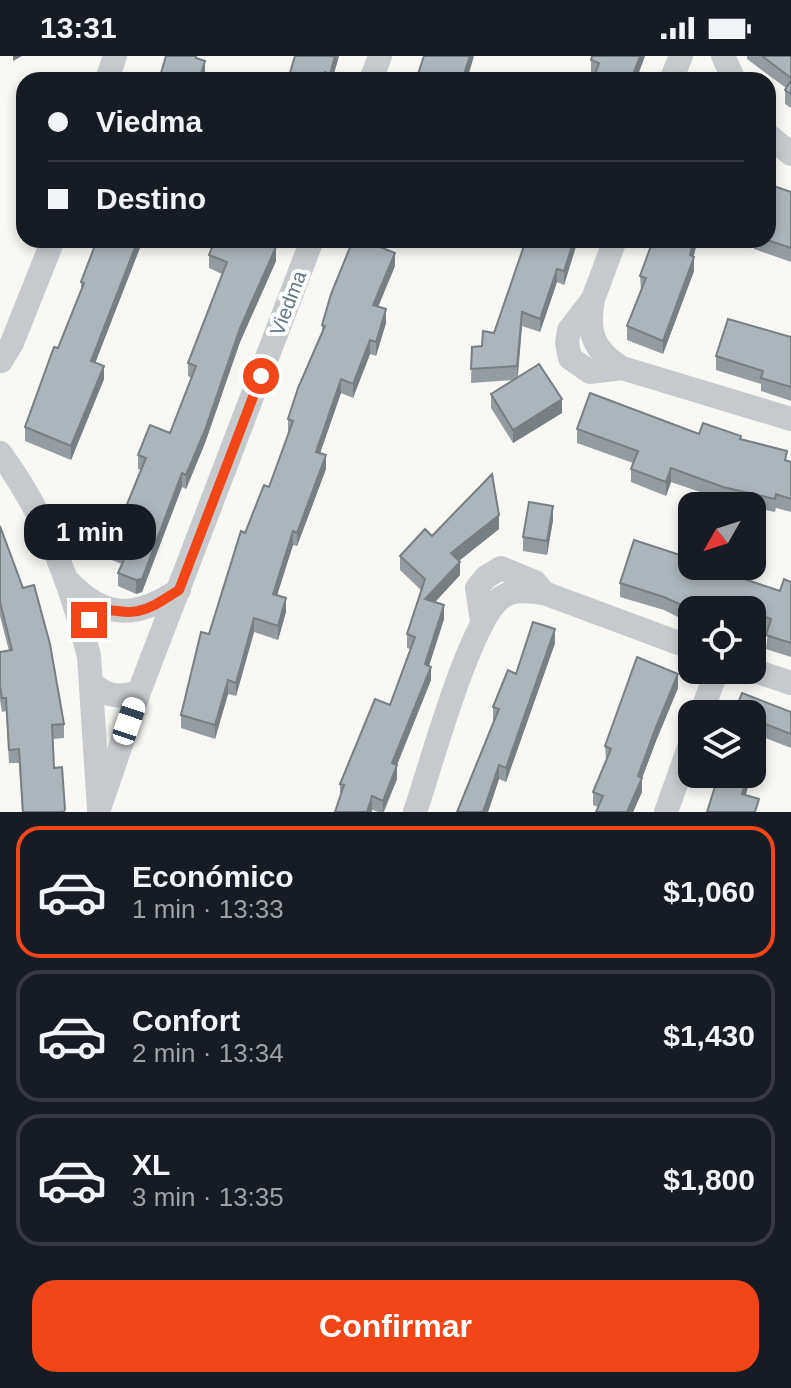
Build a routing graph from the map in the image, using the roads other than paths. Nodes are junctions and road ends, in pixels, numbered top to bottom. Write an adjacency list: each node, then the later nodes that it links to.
1 (50, 248): 4 (street)
2 (309, 248): 8 (street, Viedma)
3 (612, 248): 5 (street)
4 (0, 362)
5 (791, 419)
6 (0, 453): 7 (street)
7 (68, 581): 9 (street); 11 (street)
8 (179, 590): 10 (street); 13 (street, Viedma)
9 (107, 608): 10 (street); 11 (street)
10 (133, 613): 13 (street)
11 (84, 635): 15 (street)
12 (678, 643): 20 (street)
13 (157, 646): 17 (street)
14 (766, 675): 16 (street)
15 (91, 683): 17 (street); 19 (street)
16 (791, 683)
17 (139, 692): 19 (street)
18 (678, 778): 21 (street)
19 (99, 810)
20 (415, 812)
21 (666, 812)

